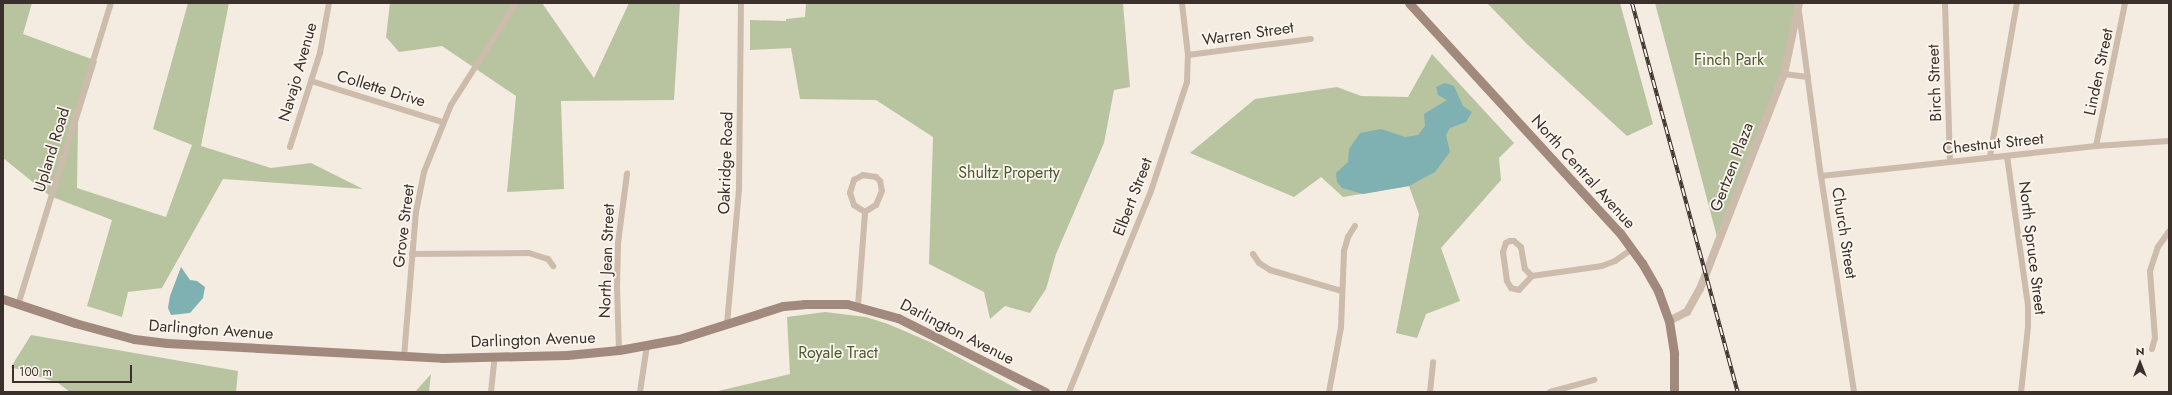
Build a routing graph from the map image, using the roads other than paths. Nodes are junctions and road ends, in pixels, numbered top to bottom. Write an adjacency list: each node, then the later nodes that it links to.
1 (111, 3): 35 (street, Upland Road)
2 (329, 3): 15 (street, Navajo Avenue)
3 (516, 3): 16 (street, Grove Street)
4 (741, 3): 38 (street, Oakridge Road)
5 (1182, 3): 12 (street, Elbert Street)
6 (1409, 3): 28 (main road, North Central Avenue)
7 (1945, 3): 22 (street, Birch Street)
8 (2017, 3): 21 (street)
9 (2125, 3): 18 (street, Linden Street)
10 (1799, 6): 13 (street, Gertzen Plaza); 14 (street, Church Street)
11 (1311, 39): 12 (street, Warren Street)
12 (1188, 55): 49 (street, Elbert Street)
13 (1784, 74): 14 (street); 37 (street, Gertzen Plaza)
14 (1808, 77): 24 (street, Church Street)
15 (311, 82): 16 (street, Collette Drive); 19 (street, Navajo Avenue)
16 (442, 122): 29 (street, Grove Street)
17 (2169, 141): 18 (street, Chestnut Street)
18 (2096, 146): 20 (street, Chestnut Street)
19 (290, 147)
20 (2007, 156): 21 (street, Chestnut Street); 55 (street, North Spruce Street)
21 (1990, 157): 22 (street, Chestnut Street)
22 (1950, 161): 24 (street, Chestnut Street)
23 (627, 174): 41 (street, North Jean Street)
24 (1821, 176): 54 (street, Church Street)
25 (865, 212): 25 (street); 36 (street)
26 (1355, 226): 33 (street)
27 (2169, 231): 40 (street)
28 (1632, 249): 32 (street); 37 (main road, North Central Avenue)
29 (412, 254): 31 (street); 43 (street, Grove Street)
30 (1253, 254): 33 (street)
31 (553, 266)
32 (1532, 276): 32 (street)
33 (1342, 291): 50 (street)
34 (3, 299): 35 (main road, Darlington Avenue)
35 (18, 305): 43 (main road, Darlington Avenue)
36 (858, 306): 38 (main road, Darlington Avenue); 48 (main road, Darlington Avenue)
37 (1670, 321): 53 (main road, North Central Avenue)
38 (727, 324): 39 (main road, Darlington Avenue)
39 (647, 345): 41 (main road, Darlington Avenue); 47 (street)
40 (2152, 349)
41 (619, 350): 42 (main road, Darlington Avenue)
42 (495, 356): 43 (main road, Darlington Avenue); 46 (street)
43 (404, 357)
44 (1433, 362): 51 (street)
45 (1594, 380): 52 (street)
46 (491, 392)
47 (640, 392)
48 (1045, 392)
49 (1069, 392)
50 (1329, 392)
51 (1430, 392)
52 (1550, 392)
53 (1674, 392)
54 (1854, 392)
55 (2021, 392)

